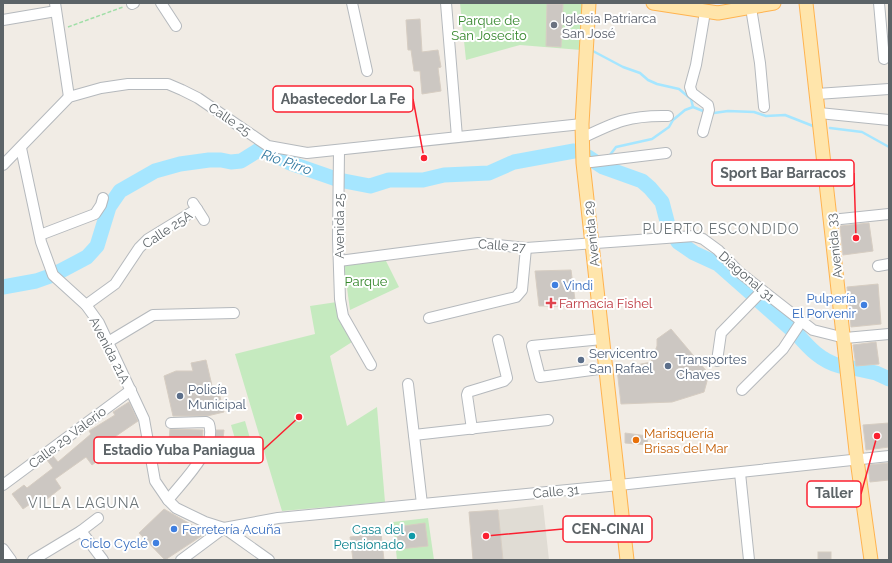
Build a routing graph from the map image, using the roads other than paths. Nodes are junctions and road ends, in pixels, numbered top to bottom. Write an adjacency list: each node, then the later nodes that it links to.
1 (161, 3): 13 (street)
2 (352, 3): 15 (street)
3 (446, 3): 25 (street)
4 (589, 3): 23 (main road, Avenida 29)
5 (653, 3): 11 (main road)
6 (774, 3): 10 (main road)
7 (806, 3): 17 (main road, Avenida 33)
8 (879, 3): 14 (street)
9 (55, 7): 12 (street); 18 (street)
10 (751, 8): 11 (main road); 19 (street)
11 (705, 12): 24 (street)
12 (3, 20)
13 (176, 26)
14 (884, 59)
15 (367, 71)
16 (889, 89): 17 (street)
17 (817, 94): 20 (main road, Avenida 33)
18 (69, 97): 27 (street); 28 (street, Calle 25)
19 (764, 107)
20 (819, 113): 22 (street); 35 (main road, Avenida 33)
21 (668, 116): 26 (street)
22 (889, 120)
23 (582, 124): 25 (street, Calle 25); 26 (main road, Avenida 29)
24 (703, 132)
25 (457, 137): 28 (street, Calle 25)
26 (582, 138): 30 (main road, Avenida 29)
27 (21, 148): 31 (street); 36 (street, Avenida 21A)
28 (339, 151): 40 (street, Avenida 25)
29 (666, 153): 30 (street)
30 (583, 163): 38 (main road, Avenida 29)
31 (3, 165)
32 (103, 198): 36 (street)
33 (889, 214): 35 (street)
34 (204, 220): 44 (street, Calle 25A)
35 (831, 220): 49 (main road, Avenida 33)
36 (40, 235): 44 (street, Avenida 21A)
37 (666, 237): 38 (street, Calle 27); 43 (street, Diagonal 31)
38 (592, 244): 39 (street, Calle 27); 51 (main road, Avenida 29)
39 (526, 248): 40 (street, Calle 27); 46 (street)
40 (339, 261): 54 (street, Avenida 25)
41 (889, 264): 42 (street)
42 (878, 266)
43 (762, 291): 47 (street, Diagonal 31); 53 (street)
44 (86, 305): 52 (street, Avenida 21A)
45 (234, 313): 52 (street)
46 (429, 318)
47 (801, 322): 49 (street, Diagonal 31); 58 (street)
48 (889, 334): 49 (street, Diagonal 31)
49 (845, 338): 64 (main road, Avenida 33)
50 (498, 340): 61 (street)
51 (602, 340): 55 (main road, Avenida 29); 55 (street)
52 (108, 342): 57 (street, Avenida 21A)
53 (718, 361)
54 (371, 365)
55 (606, 368): 67 (main road, Avenida 29)
56 (408, 384): 62 (street)
57 (131, 390): 66 (street, Calle 29 Valerio); 68 (street, Avenida 21A)
58 (742, 390)
59 (548, 420): 61 (street)
60 (171, 423): 68 (street)
61 (472, 429): 62 (street)
62 (414, 435): 69 (street)
63 (889, 456): 64 (street, Calle 31)
64 (857, 460): 65 (street, Calle 31); 81 (main road, Avenida 33)
65 (740, 473): 67 (street, Calle 31); 80 (street)
66 (3, 485)
67 (619, 485): 69 (street, Calle 31); 79 (main road, Avenida 29)
68 (168, 500): 71 (street, Avenida 21A)
69 (422, 504): 71 (street, Calle 31)
70 (98, 518): 72 (street)
71 (224, 528): 77 (street); 78 (street, Avenida 21A)
72 (81, 531): 75 (street); 76 (street)
73 (3, 549): 74 (street)
74 (11, 560)
75 (33, 560)
76 (103, 560)
77 (181, 560)
78 (269, 560)
79 (627, 560)
80 (750, 560)
81 (871, 560)

